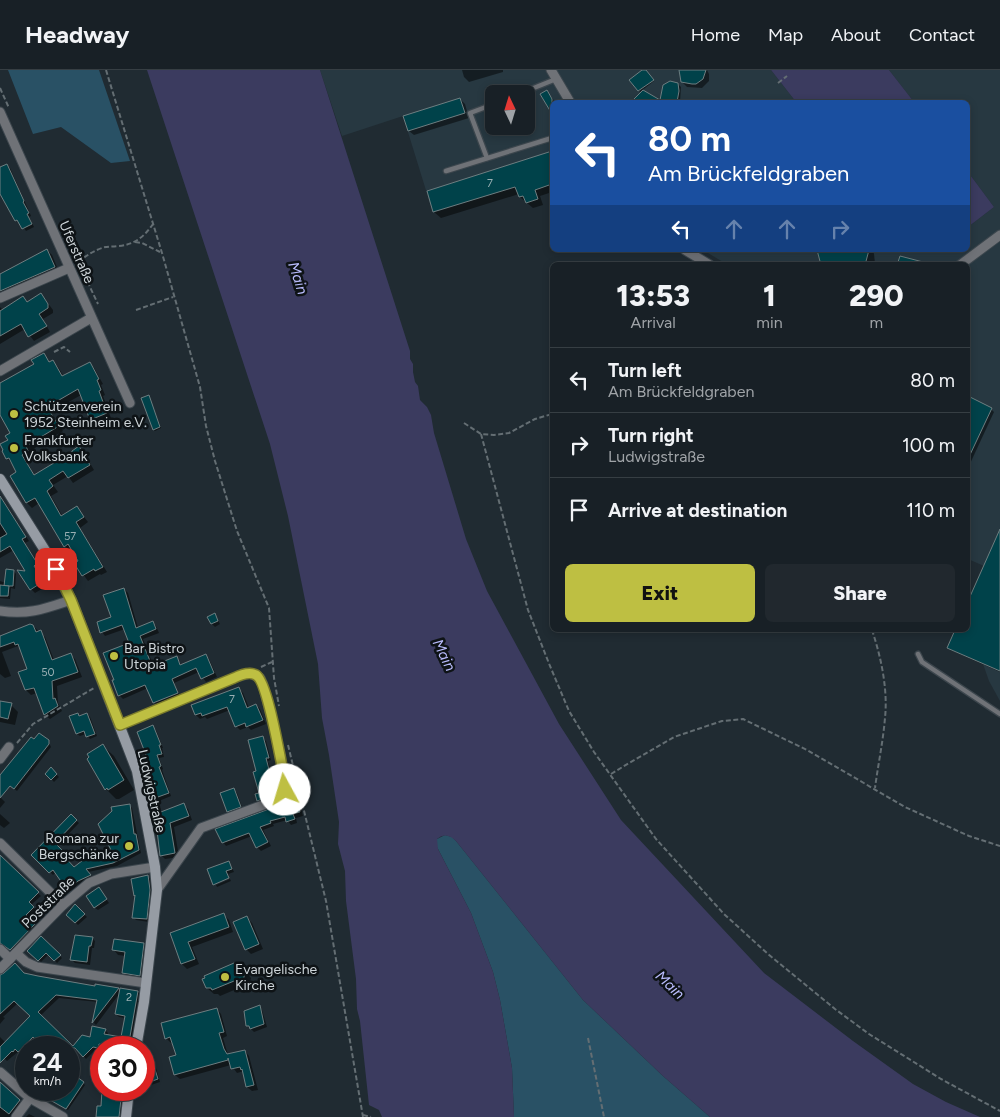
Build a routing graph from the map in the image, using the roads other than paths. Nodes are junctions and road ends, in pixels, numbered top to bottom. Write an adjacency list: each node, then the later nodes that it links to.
1 (551, 70): 2 (street)
2 (556, 79): 3 (lane); 4 (street)
3 (535, 88)
4 (569, 100)
5 (485, 107): 8 (lane)
6 (0, 112): 14 (street, Uferstraße)
7 (550, 139): 8 (lane)
8 (487, 158): 9 (lane)
9 (446, 171)
10 (1000, 235): 13 (street)
11 (688, 252): 12 (street)
12 (705, 262)
13 (964, 262)
14 (70, 266): 15 (street); 16 (street, Uferstraße)
15 (0, 298)
16 (91, 318): 17 (street); 18 (street, Uferstraße)
17 (0, 371)
18 (130, 403)
19 (0, 478): 20 (main road, Ludwigstraße)
20 (71, 600): 21 (street); 24 (main road, Ludwigstraße)
21 (0, 611)
22 (918, 654): 23 (lane)
23 (1000, 714)
24 (120, 725): 28 (main road, Ludwigstraße); 29 (street)
25 (9, 747): 26 (street)
26 (0, 759)
27 (0, 843): 30 (street)
28 (155, 867): 29 (main road, Ludwigstraße); 30 (street, Poststraße)
29 (157, 890): 34 (main road, Ludwigstraße)
30 (63, 905): 32 (street, Poststraße)
31 (0, 949): 32 (street)
32 (13, 956): 33 (street, Poststraße); 34 (street)
33 (0, 969)
34 (146, 983): 35 (main road, Ludwigstraße)
35 (138, 1036)
36 (0, 1072): 37 (street)
37 (15, 1085)
38 (28, 1101): 41 (street)
39 (35, 1101): 42 (street)
40 (128, 1101): 43 (main road)
41 (16, 1117)
42 (63, 1117)
43 (126, 1117)

